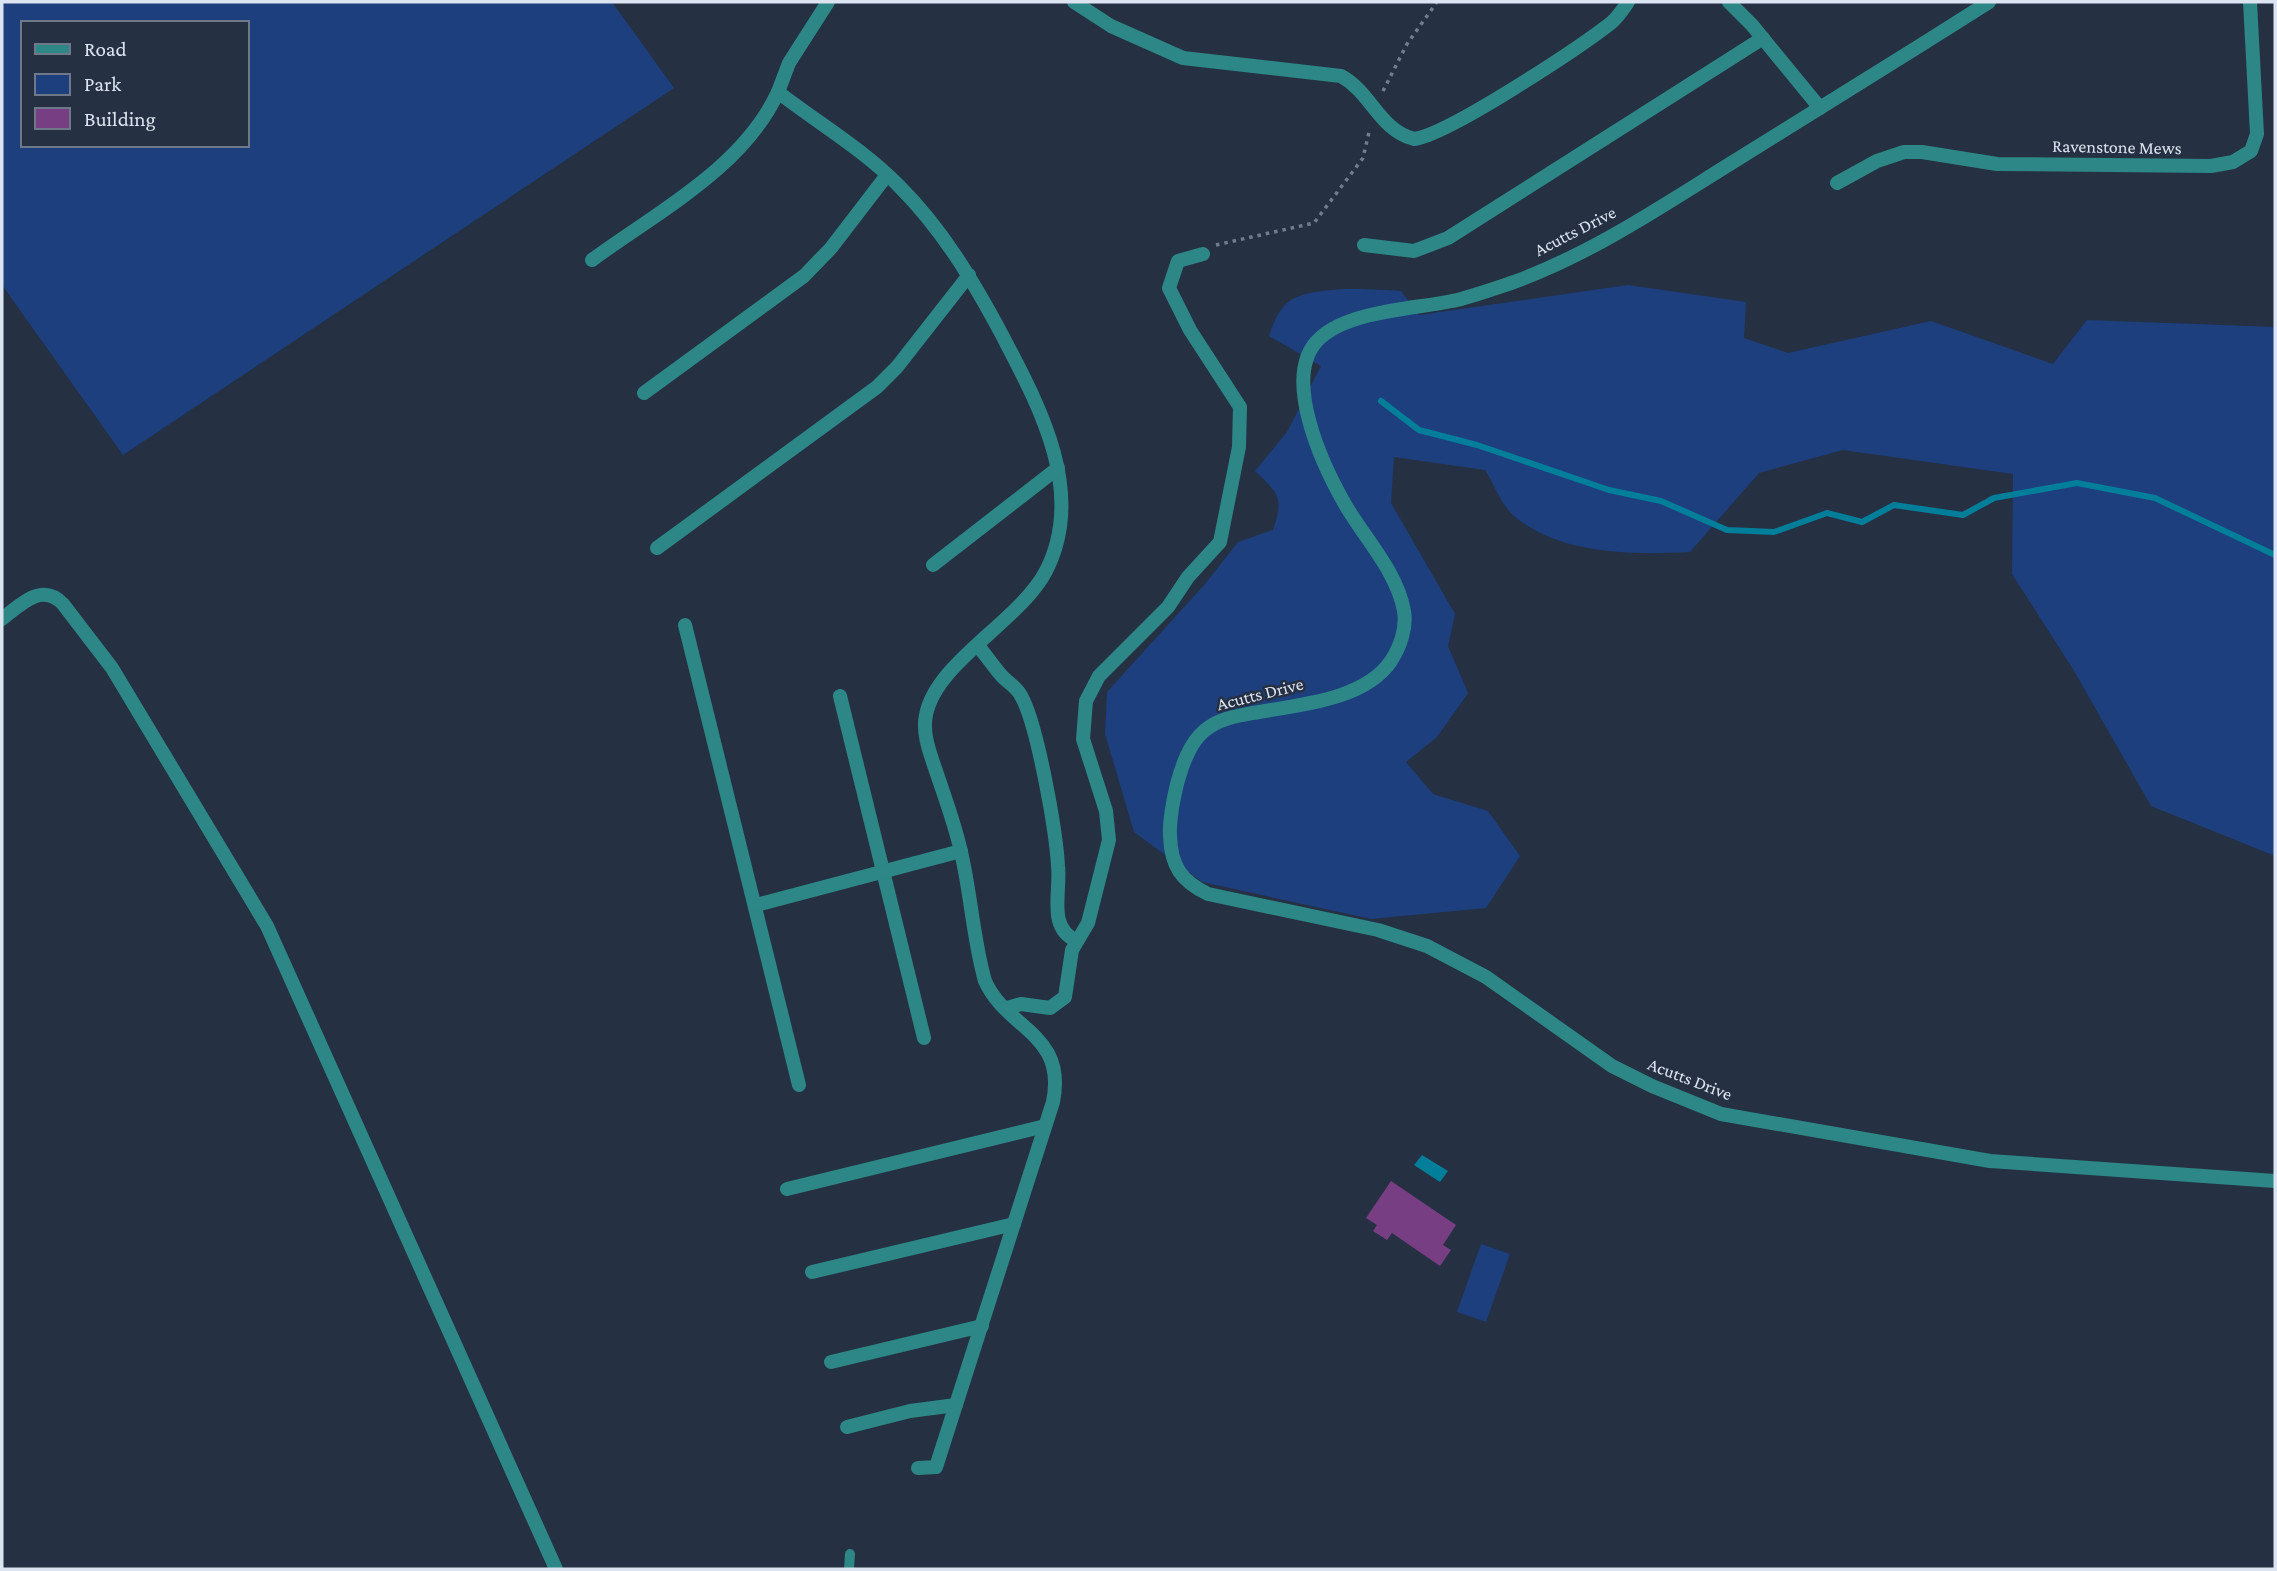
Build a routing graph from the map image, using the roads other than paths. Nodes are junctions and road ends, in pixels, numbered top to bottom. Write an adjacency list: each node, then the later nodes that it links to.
1 (828, 2): 8 (street)
2 (1074, 2): 3 (street)
3 (1628, 2)
4 (1729, 2): 7 (street)
5 (1989, 2): 9 (street, Acutts Drive)
6 (2250, 2): 11 (street, Ravenstone Mews)
7 (1763, 38): 9 (street); 12 (street)
8 (778, 92): 10 (street); 14 (street)
9 (1820, 108): 32 (street, Acutts Drive)
10 (887, 175): 15 (street); 16 (street)
11 (1837, 183)
12 (1364, 245)
13 (1203, 254): 27 (street)
14 (592, 260)
15 (969, 275): 17 (street); 18 (street)
16 (644, 393)
17 (1058, 468): 19 (street); 22 (street)
18 (657, 548)
19 (933, 565)
20 (2, 618): 42 (street)
21 (685, 625): 26 (street)
22 (978, 646): 24 (street); 27 (street)
23 (841, 696): 25 (street)
24 (961, 851): 25 (street); 28 (street)
25 (886, 872): 26 (street); 29 (street)
26 (756, 905): 30 (street)
27 (1077, 941): 28 (street)
28 (1007, 1008): 31 (street)
29 (924, 1038)
30 (799, 1085)
31 (1045, 1126): 33 (street); 34 (street)
32 (2275, 1181)
33 (788, 1189)
34 (1013, 1224): 35 (street); 36 (street)
35 (812, 1272)
36 (982, 1326): 37 (street); 38 (street)
37 (831, 1362)
38 (956, 1405): 39 (street); 40 (street)
39 (847, 1427)
40 (918, 1468)
41 (850, 1554): 43 (lane)
42 (556, 1569)
43 (849, 1569)

